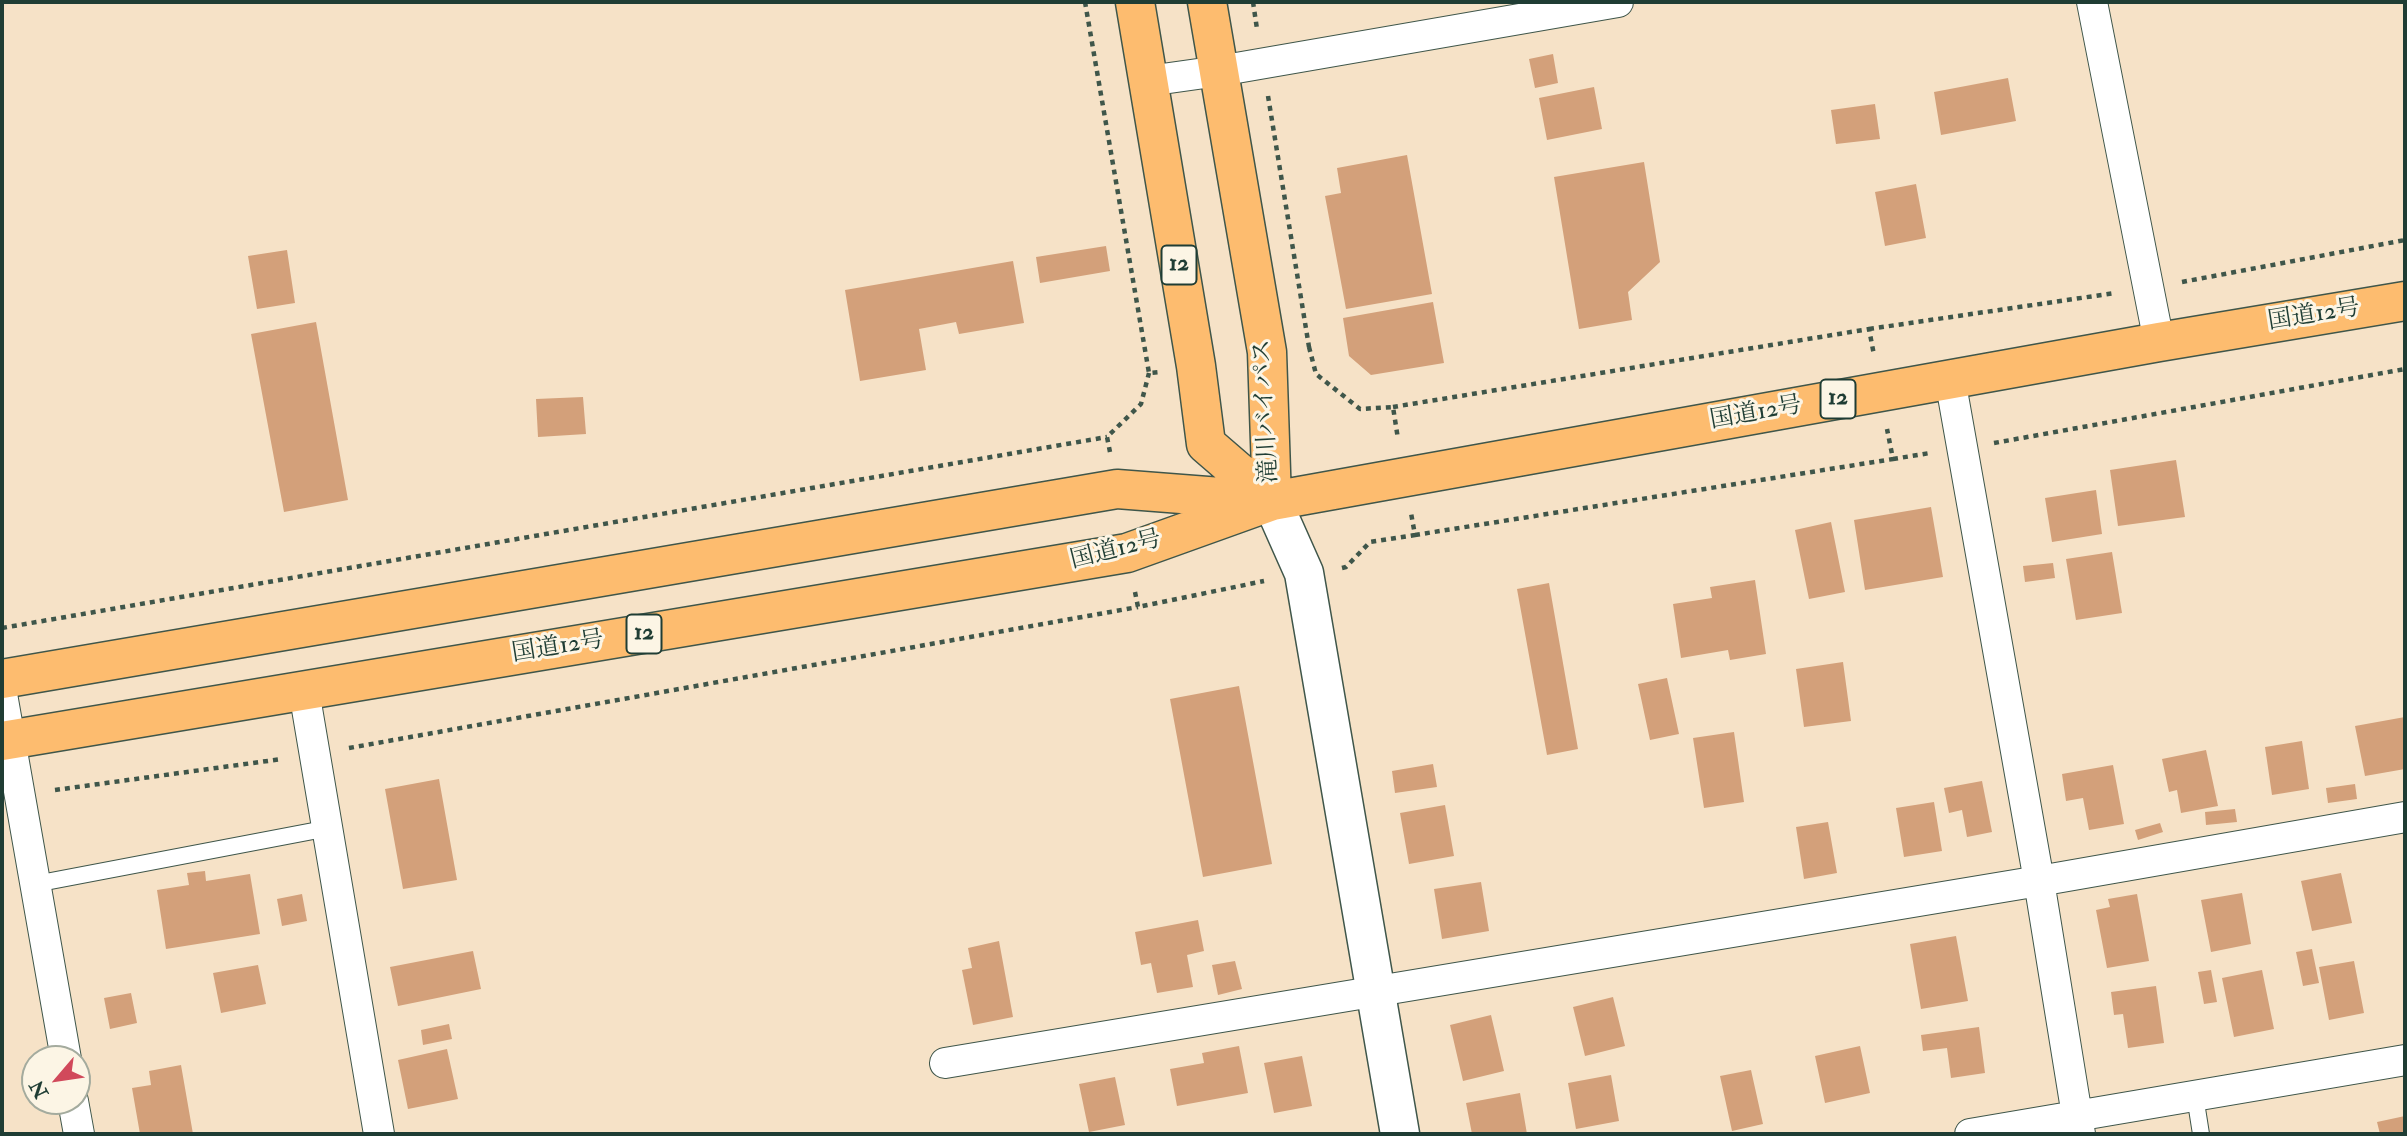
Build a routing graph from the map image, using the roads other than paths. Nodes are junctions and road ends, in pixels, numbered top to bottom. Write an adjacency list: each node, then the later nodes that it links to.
1 (1135, 2): 6 (highway, 滝川バイパス / 12)
2 (1207, 2): 5 (highway, 滝川バイパス)
3 (1618, 2): 5 (street)
4 (2092, 2): 8 (street)
5 (1219, 71): 6 (street); 10 (highway, 滝川バイパス)
6 (1148, 81): 10 (highway, 滝川バイパス / 12)
7 (2405, 302): 8 (highway, 国道12号 / 12)
8 (2159, 342): 9 (highway, 国道12号 / 12)
9 (1950, 379): 10 (highway, 国道12号 / 12); 17 (street)
10 (1272, 501): 11 (highway, 国道12号 / 12); 12 (highway, 国道12号 / 12); 19 (street)
11 (2, 678)
12 (304, 691): 14 (highway, 国道12号 / 12); 16 (street)
13 (2, 694): 14 (street)
14 (5, 741): 18 (street)
15 (2405, 817): 17 (street)
16 (329, 828): 18 (lane); 27 (street)
17 (2039, 881): 19 (street); 25 (street)
18 (35, 884): 20 (street)
19 (1376, 990): 22 (street); 28 (street)
20 (64, 1045)
21 (2405, 1060): 23 (street)
22 (945, 1063)
23 (2195, 1096): 25 (street); 30 (lane)
24 (76, 1115): 26 (street)
25 (2079, 1125): 29 (street)
26 (79, 1134)
27 (379, 1134)
28 (1400, 1134)
29 (1970, 1134)
30 (2201, 1134)

